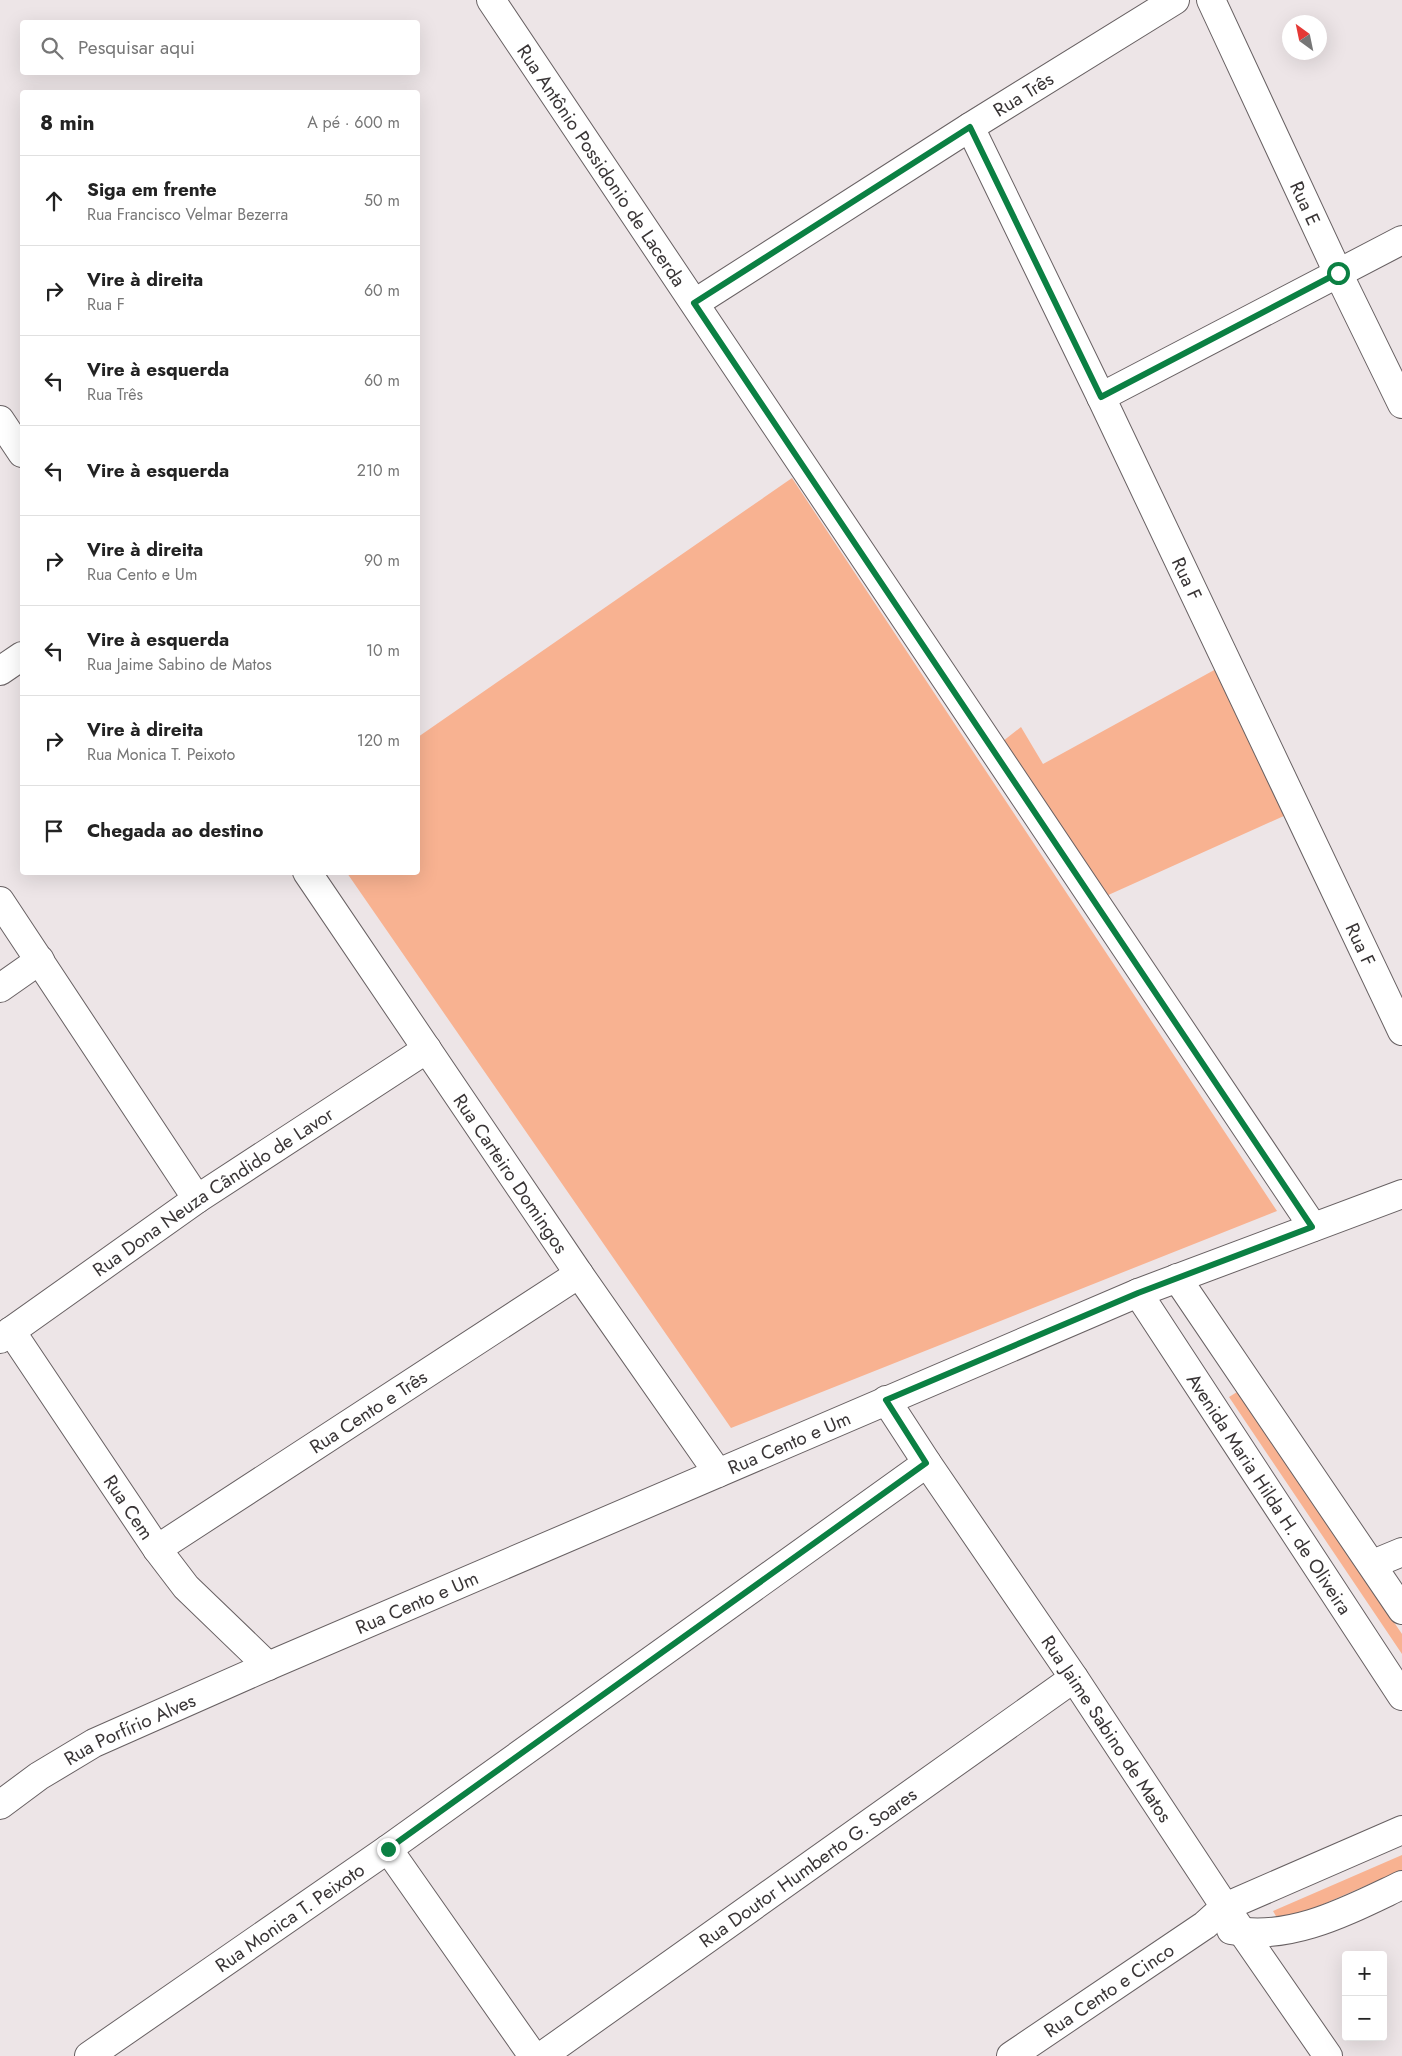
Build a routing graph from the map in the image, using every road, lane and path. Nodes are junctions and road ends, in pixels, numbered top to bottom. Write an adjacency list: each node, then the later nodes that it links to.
1 (491, 0): 7 (street, Rua Antônio Possidonio de Lacerda)
2 (1174, 0): 4 (street, Rua Três)
3 (1211, 0): 6 (street, Rua E)
4 (970, 127): 7 (street, Rua Três); 8 (street, Rua F)
5 (1402, 240): 6 (street)
6 (1338, 273): 8 (street); 9 (street, Rua E)
7 (694, 303): 22 (street, Rua Antônio Possidonio de Lacerda)
8 (1101, 397): 18 (street, Rua F)
9 (1402, 404)
10 (0, 420): 11 (street)
11 (20, 450)
12 (20, 657): 13 (street)
13 (0, 671)
14 (309, 875): 19 (street, Rua Carteiro Domingos)
15 (0, 901): 16 (street)
16 (40, 960): 17 (street); 21 (street)
17 (0, 988)
18 (1402, 1031)
19 (428, 1049): 21 (street, Rua Dona Neuza Cândido de Lavor); 23 (street, Rua Carteiro Domingos)
20 (1402, 1194): 22 (street, Rua Cento e Um)
21 (198, 1199): 26 (street, Rua Dona Neuza Cândido de Lavor)
22 (1312, 1227): 24 (street, Rua Cento e Um)
23 (579, 1274): 29 (street, Rua Carteiro Domingos); 30 (street, Rua Cento e Três)
24 (1177, 1278): 25 (street, Rua Cento e Um); 32 (street)
25 (1138, 1293): 27 (street, Rua Cento e Um); 36 (street, Avenida Maria Hilda H. de Oliveira)
26 (6, 1335): 30 (street, Rua Cem)
27 (886, 1400): 28 (street, Rua Jaime Sabino de Matos); 29 (street, Rua Cento e Um)
28 (926, 1463): 35 (street, Rua Jaime Sabino de Matos); 39 (street, Rua Monica T. Peixoto)
29 (718, 1473): 34 (street, Rua Cento e Um)
30 (157, 1549): 34 (street, Rua Cem)
31 (1402, 1552): 32 (street)
32 (1373, 1564): 33 (street)
33 (1402, 1610)
34 (268, 1666): 37 (street, Rua Porfírio Alves)
35 (1074, 1678): 41 (street, Rua Jaime Sabino de Matos); 45 (street, Rua Doutor Humberto G. Soares)
36 (1402, 1696)
37 (0, 1805)
38 (1402, 1830): 41 (street, Rua Cento e Cinco)
39 (388, 1849): 43 (street, Rua Monica T. Peixoto); 44 (street)
40 (1402, 1884): 42 (street)
41 (1215, 1916): 42 (street, Rua Jaime Sabino de Matos); 46 (street, Rua Cento e Cinco)
42 (1243, 1933): 47 (street, Rua Jaime Sabino de Matos)
43 (90, 2056)
44 (533, 2056)
45 (542, 2056)
46 (1011, 2056)
47 (1328, 2056)

